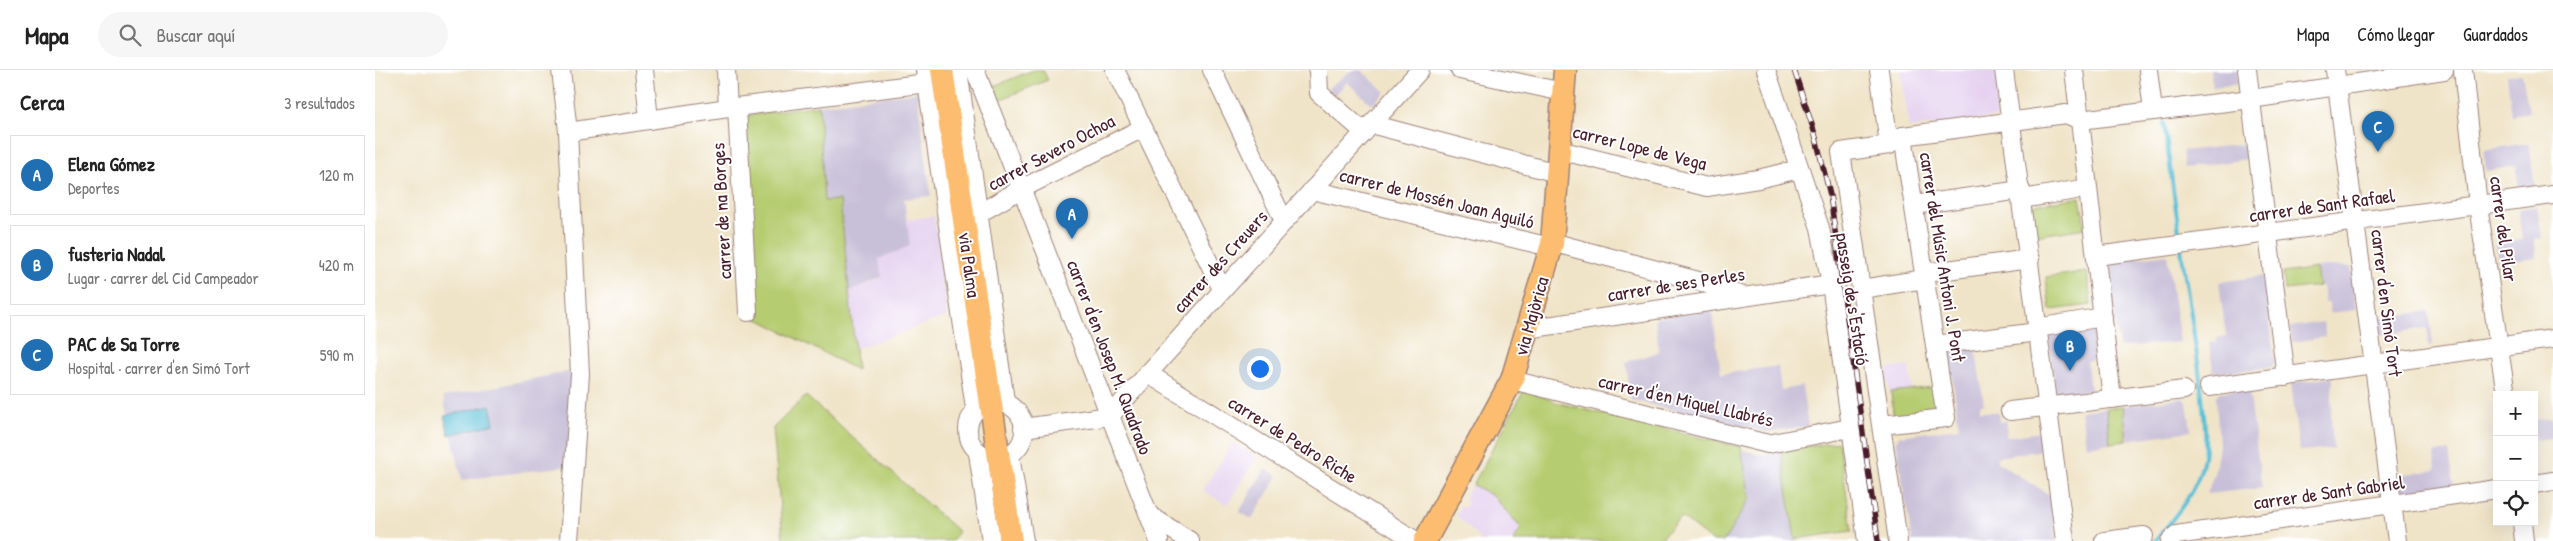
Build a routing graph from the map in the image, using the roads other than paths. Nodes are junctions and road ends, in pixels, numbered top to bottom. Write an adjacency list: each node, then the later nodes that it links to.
1 (561, 70): 30 (street)
2 (644, 70): 25 (street)
3 (726, 70): 23 (street, carrer de na Borges)
4 (958, 70): 42 (street, via Palma)
5 (975, 70): 36 (street, carrer d'en Josep M. Quadrado)
6 (1115, 70): 28 (street)
7 (1212, 70): 43 (street)
8 (1318, 70): 29 (street)
9 (1460, 70): 21 (street)
10 (1766, 70): 33 (street, passeig de s'Estació)
11 (1879, 70): 31 (street, carrer del Músic Antoni J. Pont)
12 (2004, 70): 27 (street)
13 (2074, 70): 26 (street)
14 (2148, 70): 24 (street)
15 (2247, 70): 22 (street)
16 (2444, 70): 20 (street)
17 (2463, 70): 41 (street, carrer del Pilar)
18 (1416, 72): 29 (street, carrer des Creuers)
19 (931, 74): 23 (street); 69 (main road, via Palma)
20 (2336, 78): 22 (street); 44 (street, carrer d'en Simó Tort)
21 (1564, 81): 32 (main road, via Majòrica)
22 (2251, 99): 24 (street); 45 (street)
23 (733, 107): 25 (street); 54 (street, carrer de na Borges)
24 (2153, 111): 26 (street)
25 (649, 120): 30 (street)
26 (2080, 120): 27 (street); 35 (street)
27 (2011, 122): 31 (street); 38 (street)
28 (1143, 128): 36 (street, carrer Severo Ochoa); 51 (street)
29 (1368, 128): 34 (street); 37 (street, carrer des Creuers)
30 (567, 132): 84 (street)
31 (1896, 141): 40 (street, carrer del Músic Antoni J. Pont); 52 (street, passeig de s'Estació)
32 (1559, 150): 33 (street, carrer Lope de Vega); 34 (main road, via Majòrica)
33 (1799, 169): 50 (street, passeig de s'Estació)
34 (1557, 173): 46 (main road, via Majòrica)
35 (2088, 188): 38 (street); 47 (street)
36 (1021, 189): 42 (street, carrer Severo Ochoa); 72 (street, carrer d'en Josep M. Quadrado)
37 (1312, 190): 43 (street, carrer des Creuers); 46 (street, carrer de Mossén Joan Aguiló)
38 (2021, 194): 40 (street); 48 (street)
39 (2553, 195): 41 (street, carrer de Sant Rafael)
40 (1914, 205): 49 (street, carrer del Músic Antoni J. Pont)
41 (2478, 205): 44 (street, carrer de Sant Rafael); 60 (street, carrer del Pilar)
42 (978, 214): 69 (street, via Palma)
43 (1283, 221): 51 (street, carrer des Creuers)
44 (2355, 221): 45 (street, carrer de Sant Rafael); 61 (street, carrer d'en Simó Tort)
45 (2268, 234): 47 (street, carrer de Sant Rafael); 63 (street)
46 (1552, 244): 53 (street, carrer de Mossén Joan Aguiló); 56 (main road, via Majòrica)
47 (2096, 256): 55 (street)
48 (2030, 260): 49 (street); 57 (street)
49 (1925, 276): 52 (street); 59 (street, carrer del Músic Antoni J. Pont)
50 (1831, 284): 53 (street, carrer de ses Perles); 75 (street, passeig de s'Estació)
51 (1223, 289): 62 (street, carrer des Creuers)
52 (1861, 289): 73 (street, passeig de s'Estació)
53 (1742, 296): 56 (street, carrer de ses Perles)
54 (748, 312)
55 (2103, 317): 57 (street); 68 (street)
56 (1527, 329): 64 (main road, via Majòrica)
57 (2037, 330): 59 (street); 70 (street)
58 (2553, 339): 60 (street)
59 (1935, 345): 73 (street, carrer del Músic Antoni J. Pont)
60 (2500, 346): 61 (street); 67 (street, carrer del Pilar)
61 (2373, 363): 63 (street); 80 (street, carrer d'en Simó Tort)
62 (1147, 373): 72 (street, carrer des Creuers); 90 (street, carrer de Pedro Riche)
63 (2286, 377): 65 (street)
64 (1512, 380): 75 (street, carrer d'en Miquel Llabrés); 91 (main road, via Majòrica)
65 (2209, 387)
66 (2184, 390): 68 (street)
67 (2506, 391)
68 (2112, 398): 70 (street)
69 (990, 404): 74 (street); 76 (main road, via Palma)
70 (2047, 405): 71 (street); 94 (street)
71 (2010, 411)
72 (1110, 416): 74 (street); 81 (street, carrer d'en Josep M. Quadrado)
73 (1881, 425): 93 (street, passeig de s'Estació)
74 (1023, 428): 76 (street)
75 (1850, 428): 92 (street, passeig de s'Estació)
76 (995, 456): 85 (street, via Palma); 86 (main road); 87 (street)
77 (2553, 481): 78 (street)
78 (2538, 483)
79 (2493, 490): 80 (street, carrer de Sant Gabriel)
80 (2392, 504): 83 (street, carrer de Sant Gabriel); 98 (street, carrer d'en Simó Tort)
81 (1149, 515): 88 (street, carrer d'en Josep M. Quadrado); 89 (street)
82 (2522, 526): 99 (street)
83 (2222, 535): 97 (street, carrer de Sant Gabriel)
84 (569, 541)
85 (991, 541)
86 (1011, 541)
87 (1024, 541)
88 (1159, 541)
89 (1190, 541)
90 (1416, 541)
91 (1425, 541)
92 (1867, 541)
93 (1898, 541)
94 (2065, 541)
95 (2104, 541): 96 (street)
96 (2139, 541)
97 (2170, 541)
98 (2397, 541)
99 (2524, 541)

